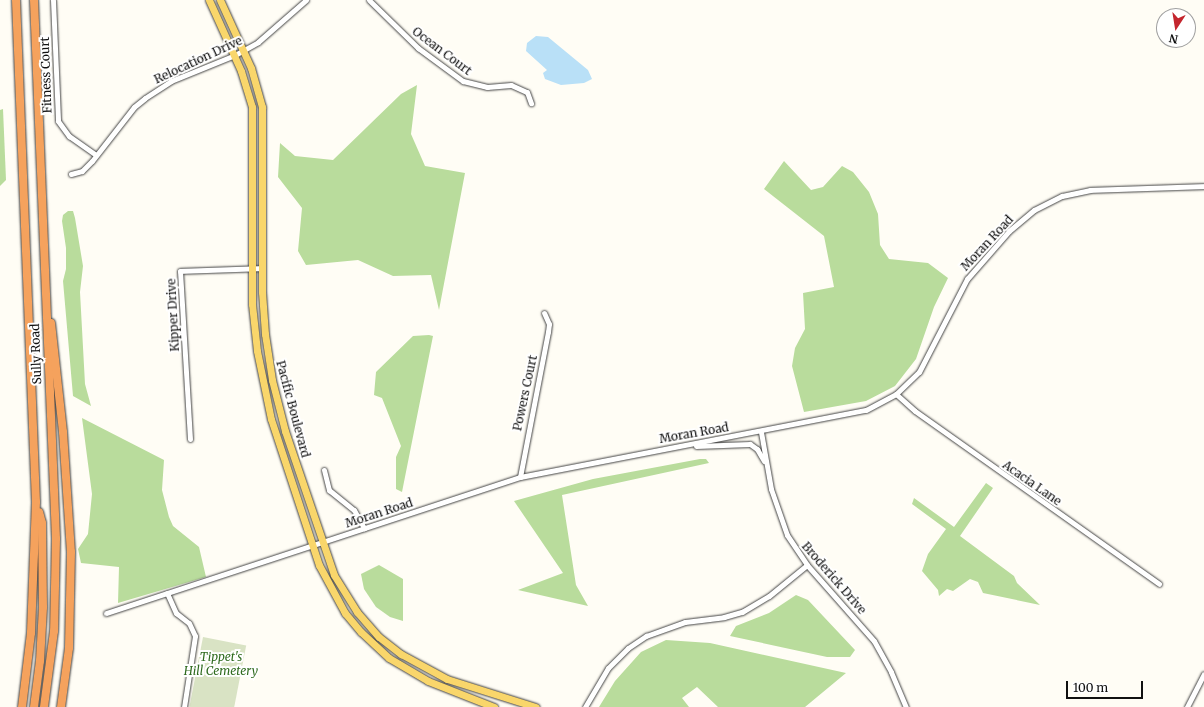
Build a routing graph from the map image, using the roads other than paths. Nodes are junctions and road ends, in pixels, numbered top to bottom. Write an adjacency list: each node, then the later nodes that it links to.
1 (16, 0): 25 (highway, Sully Road)
2 (34, 0): 14 (highway, Sully Road)
3 (53, 0): 11 (street, Fitness Court)
4 (209, 0): 9 (main road, Pacific Boulevard)
5 (220, 0): 8 (main road, Pacific Boulevard)
6 (306, 0): 8 (street, Relocation Drive)
7 (369, 0): 10 (street, Ocean Court)
8 (243, 51): 9 (street, Relocation Drive); 16 (main road, Pacific Boulevard)
9 (235, 55): 11 (street, Relocation Drive); 15 (main road, Pacific Boulevard)
10 (531, 103)
11 (96, 155): 12 (street, Relocation Drive)
12 (71, 174)
13 (1204, 186): 18 (street, Moran Road)
14 (45, 266): 36 (highway, Sully Road); 37 (highway)
15 (252, 268): 16 (street, Kipper Drive); 20 (street, Kipper Drive); 28 (main road, Pacific Boulevard)
16 (262, 268): 27 (main road, Pacific Boulevard)
17 (544, 313): 24 (street, Powers Court)
18 (896, 394): 19 (street, Moran Road); 30 (street, Acacia Lane)
19 (761, 432): 21 (street, Moran Road); 22 (street, Broderick Drive)
20 (190, 439)
21 (675, 446): 22 (street); 24 (street, Moran Road)
22 (766, 465): 29 (street, Broderick Drive)
23 (324, 470): 26 (street)
24 (520, 477): 26 (street, Moran Road)
25 (36, 502): 34 (highway, Sully Road); 35 (highway)
26 (364, 528): 27 (street, Moran Road)
27 (322, 542): 28 (street, Moran Road); 40 (main road, Pacific Boulevard)
28 (312, 546): 31 (street, Moran Road); 39 (main road, Pacific Boulevard)
29 (807, 565): 41 (street); 42 (street, Broderick Drive)
30 (1159, 584)
31 (167, 593): 32 (street, Moran Road); 38 (street)
32 (106, 613)
33 (1204, 674): 43 (street)
34 (22, 707)
35 (34, 707)
36 (44, 707)
37 (61, 707)
38 (184, 707)
39 (494, 707)
40 (536, 707)
41 (585, 707)
42 (906, 707)
43 (1187, 707)

